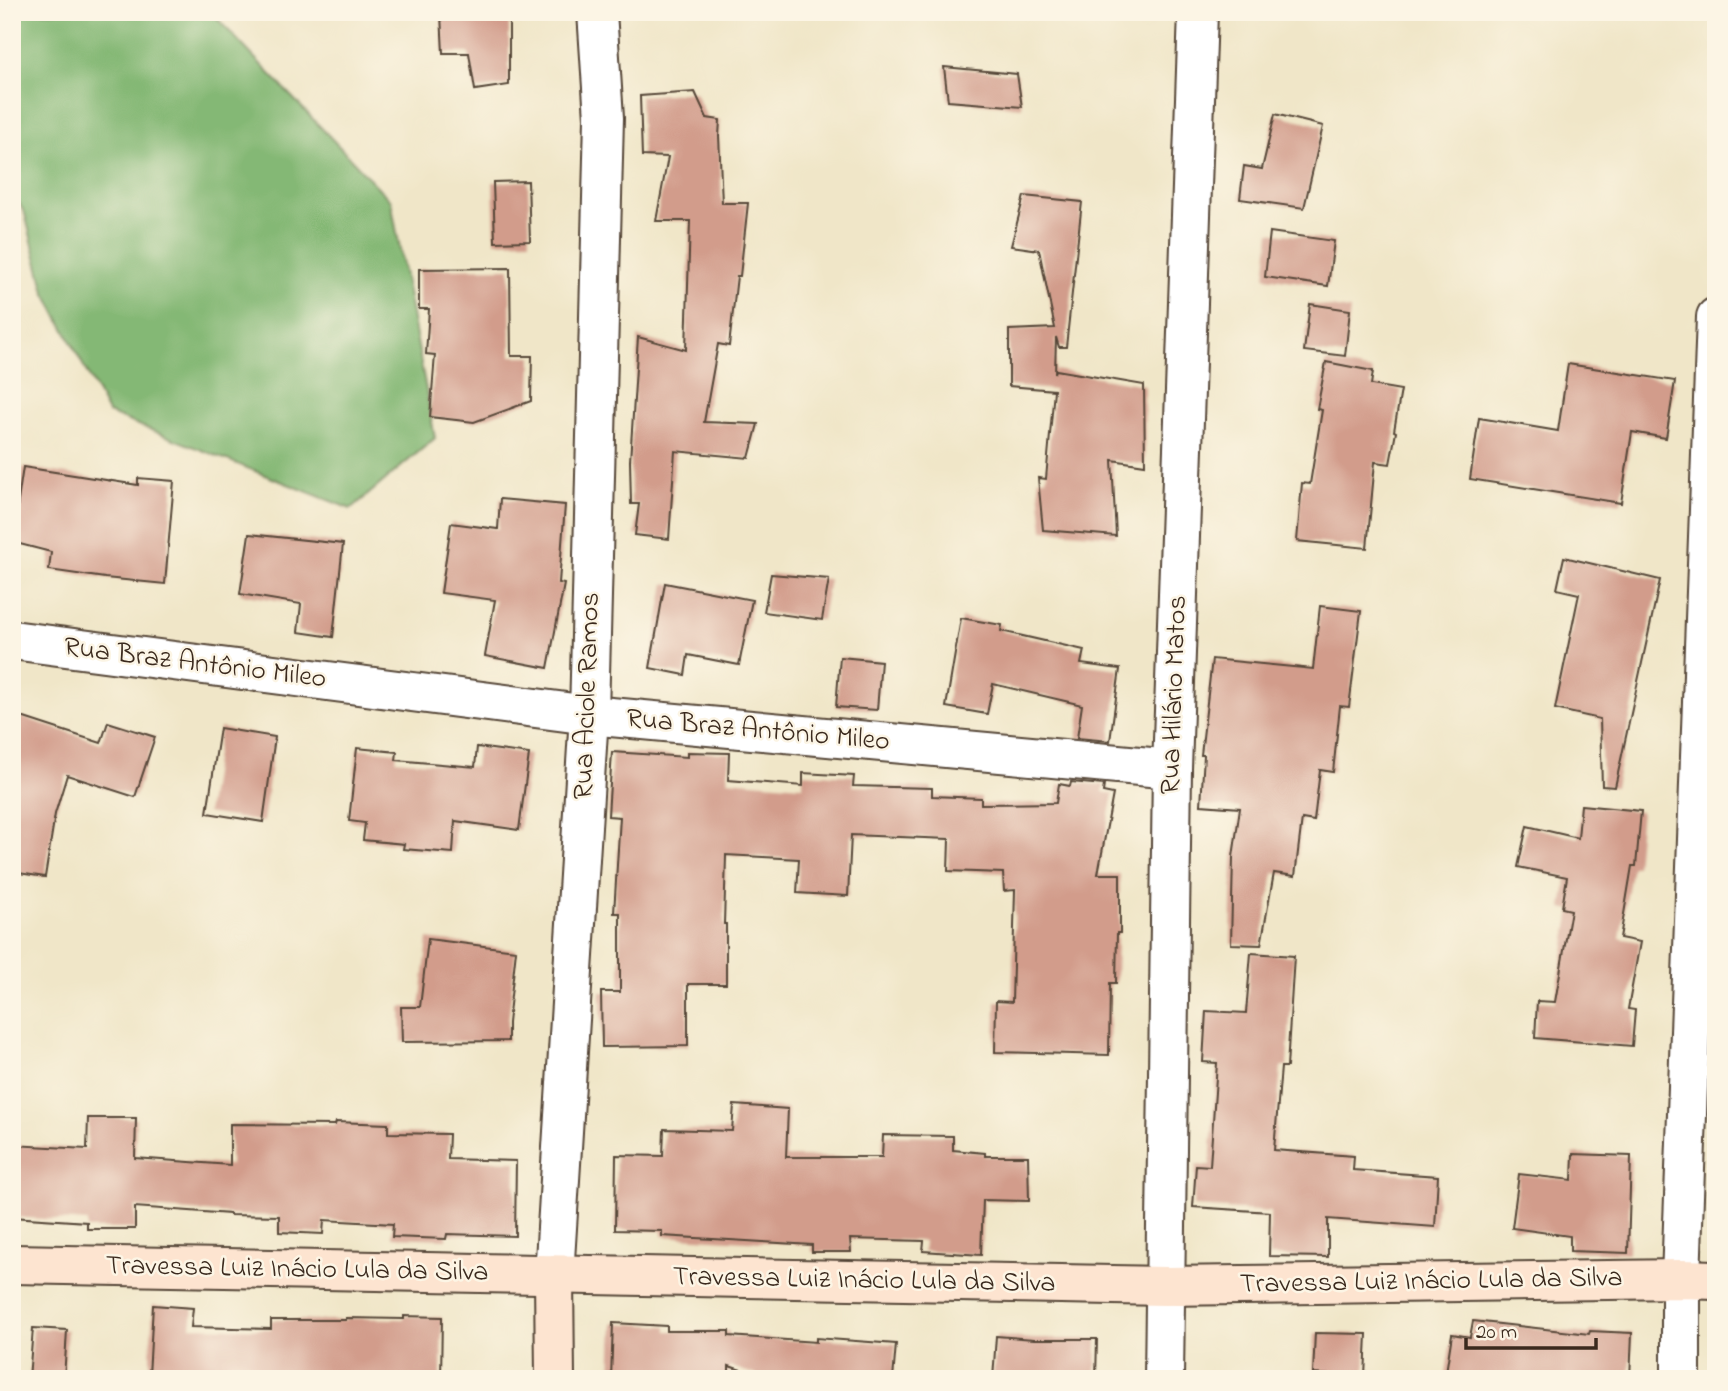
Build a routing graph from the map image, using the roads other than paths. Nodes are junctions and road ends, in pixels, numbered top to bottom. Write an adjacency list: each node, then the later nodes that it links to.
1 (597, 12): 5 (street, Rua Aciole Ramos)
2 (1198, 12): 6 (street, Rua Hilário Matos)
3 (1716, 317): 9 (street)
4 (12, 640): 5 (street, Rua Braz Antônio Mileo)
5 (589, 715): 6 (street, Rua Braz Antônio Mileo); 8 (street, Rua Aciole Ramos)
6 (1172, 769): 10 (street, Rua Hilário Matos)
7 (12, 1265): 8 (street, Travessa Luiz Inácio Lula da Silva)
8 (554, 1276): 10 (street, Travessa Luiz Inácio Lula da Silva); 11 (street, Rua Aciole Ramos)
9 (1698, 1280): 10 (street, Travessa Luiz Inácio Lula da Silva); 13 (street)
10 (1165, 1286): 12 (street, Rua Hilário Matos)
11 (555, 1379)
12 (1164, 1379)
13 (1681, 1379)

